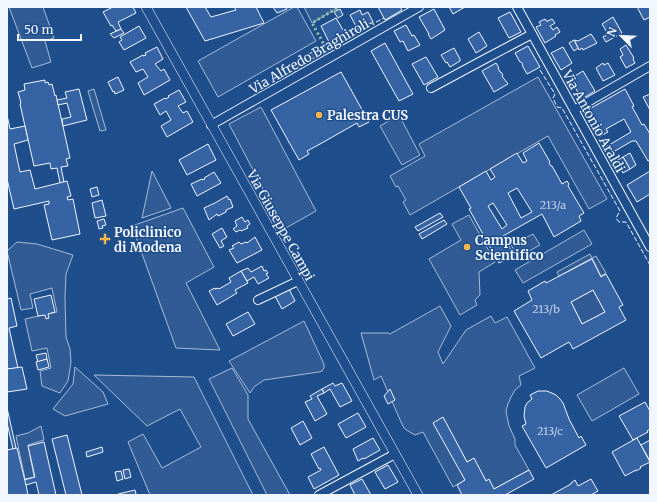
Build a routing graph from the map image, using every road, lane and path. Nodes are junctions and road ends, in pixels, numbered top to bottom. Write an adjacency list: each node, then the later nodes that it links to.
1 (146, 7): 8 (street, Via Giuseppe Campi)
2 (419, 7): 8 (street, Via Alfredo Braghiroli)
3 (517, 7): 4 (street, Via Antonio Araldi)
4 (532, 34): 6 (street); 7 (street, Via Antonio Araldi)
5 (650, 66): 7 (street)
6 (431, 88)
7 (574, 110): 9 (street, Via Antonio Araldi)
8 (211, 125): 10 (street, Via Giuseppe Campi)
9 (650, 247)
10 (298, 281): 11 (street); 12 (street, Via Giuseppe Campi)
11 (258, 300)
12 (395, 454): 13 (street); 14 (street, Via Giuseppe Campi)
13 (319, 495)
14 (418, 495)

